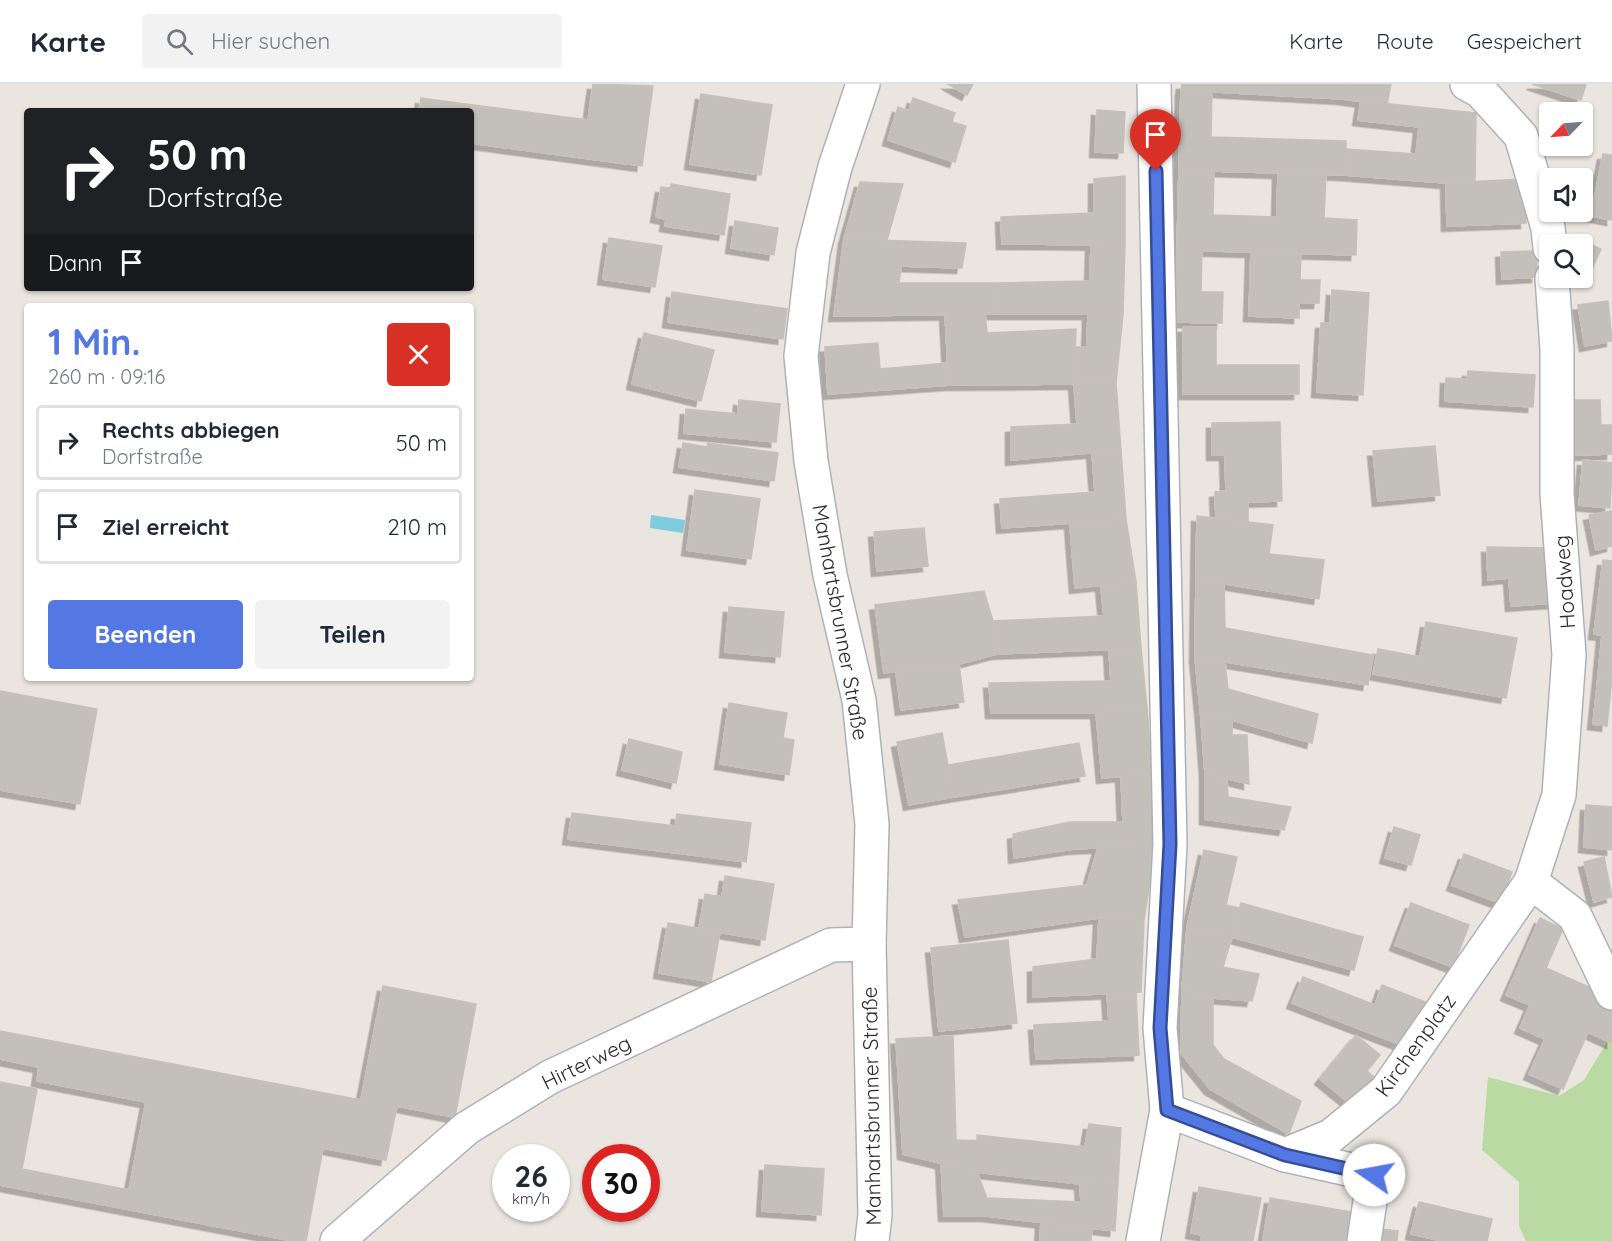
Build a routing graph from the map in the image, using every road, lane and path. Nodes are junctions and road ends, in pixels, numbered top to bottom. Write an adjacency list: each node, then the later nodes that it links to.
1 (863, 84): 8 (street, Manhartsbrunner Straße)
2 (1154, 84): 10 (street)
3 (1476, 86): 4 (street)
4 (1549, 234)
5 (1553, 288): 6 (street, Hoadweg)
6 (1531, 882): 7 (street, Hoadweg); 9 (street)
7 (1495, 932): 11 (street, Kirchenplatz)
8 (869, 944): 12 (street, Hirterweg); 13 (street, Manhartsbrunner Straße)
9 (1612, 993)
10 (1167, 1110): 11 (street); 14 (street)
11 (1285, 1155): 15 (street)
12 (337, 1241)
13 (872, 1241)
14 (1143, 1241)
15 (1364, 1241)

